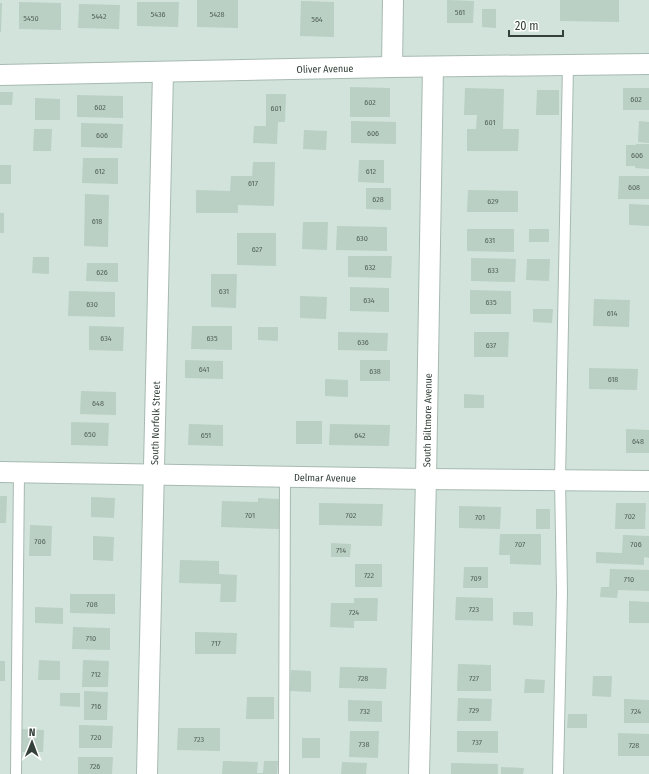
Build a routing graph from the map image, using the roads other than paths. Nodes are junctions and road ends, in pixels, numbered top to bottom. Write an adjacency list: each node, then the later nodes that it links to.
1 (392, 0): 4 (street)
2 (649, 64): 3 (street, Oliver Avenue)
3 (568, 65): 5 (street, Oliver Avenue); 12 (lane)
4 (392, 67): 5 (street, Oliver Avenue); 6 (street, Oliver Avenue)
5 (433, 67): 11 (street, South Biltmore Avenue)
6 (163, 72): 7 (street, Oliver Avenue); 9 (street, South Norfolk Street)
7 (0, 75)
8 (10, 472): 9 (street, Delmar Avenue); 14 (lane)
9 (154, 474): 10 (street, Delmar Avenue); 15 (street, South Norfolk Street)
10 (285, 476): 11 (street, Delmar Avenue); 16 (lane)
11 (426, 479): 12 (street, Delmar Avenue); 17 (street, South Biltmore Avenue)
12 (560, 480): 13 (street, Delmar Avenue); 18 (lane)
13 (649, 481)
14 (16, 774)
15 (147, 774)
16 (284, 774)
17 (419, 774)
18 (558, 774)

